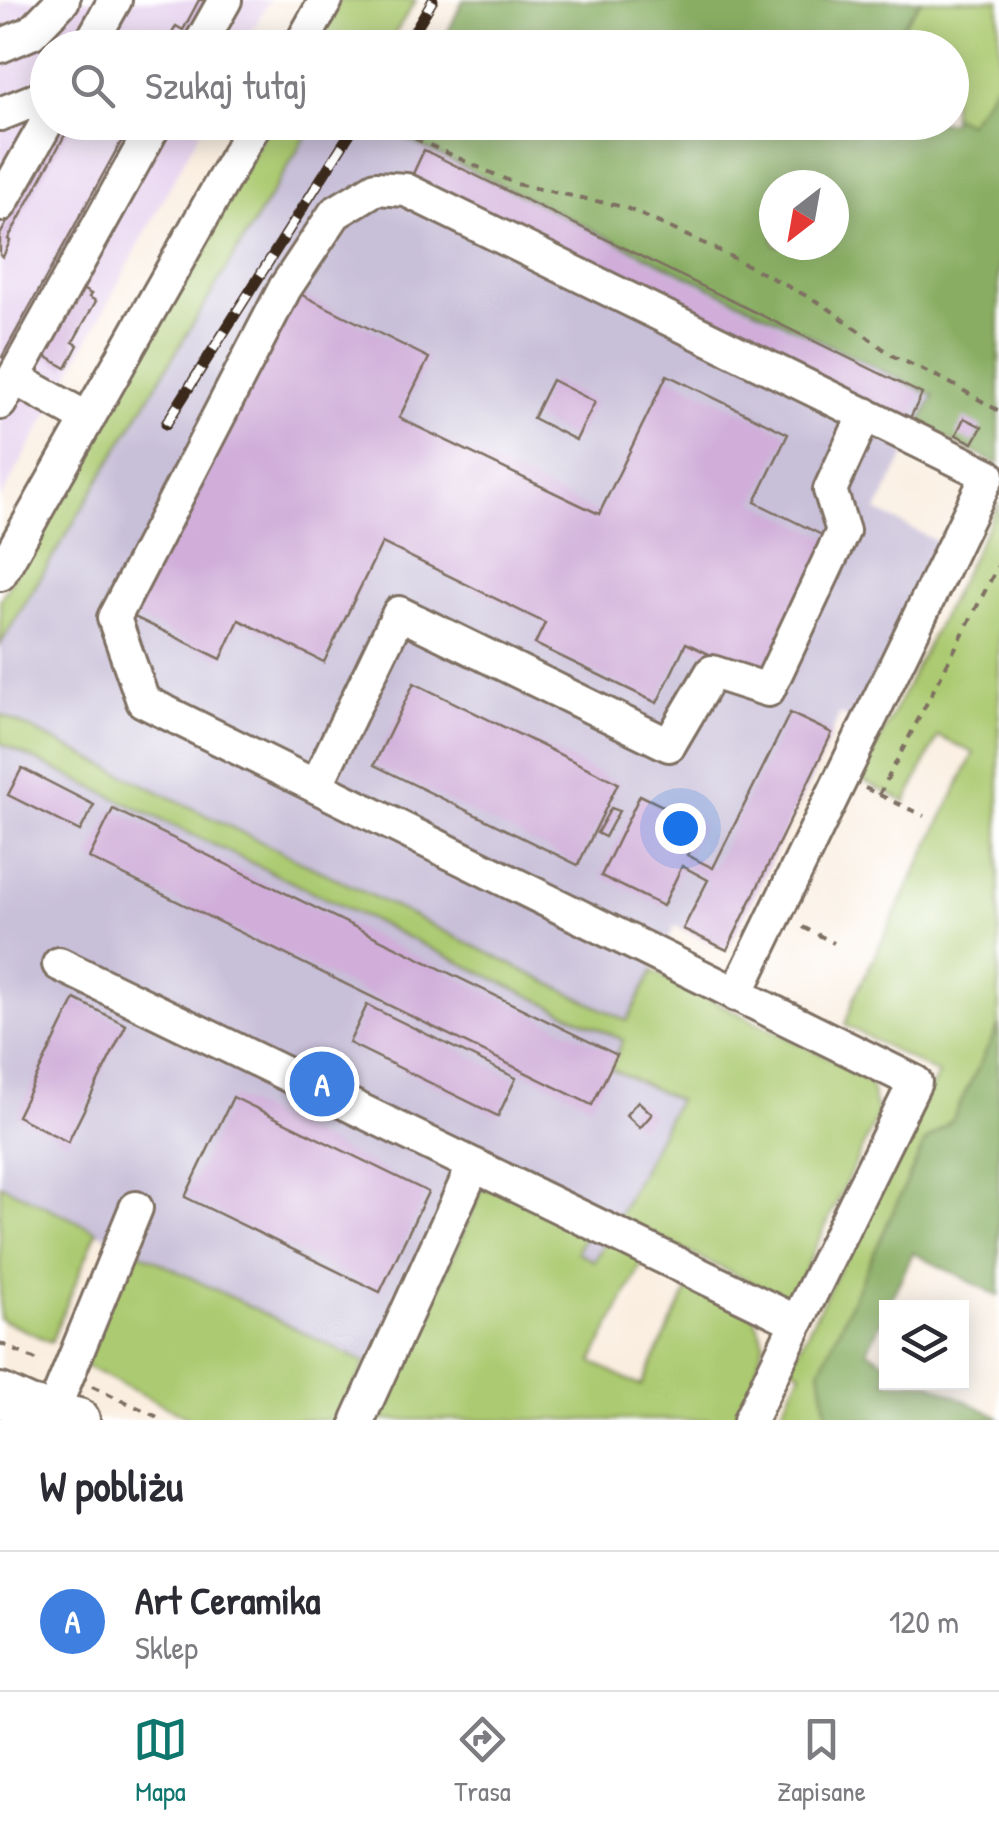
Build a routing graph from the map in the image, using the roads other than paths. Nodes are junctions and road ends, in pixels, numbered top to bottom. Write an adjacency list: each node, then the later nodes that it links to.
1 (63, 0): 5 (street)
2 (225, 0): 7 (street)
3 (326, 0): 8 (street)
4 (102, 6): 6 (street)
5 (35, 30)
6 (94, 30)
7 (208, 30)
8 (309, 30)
9 (30, 34): 10 (street)
10 (0, 46)
11 (30, 102): 12 (street)
12 (0, 114)
13 (37, 140): 16 (street)
14 (146, 140): 17 (street)
15 (246, 140): 19 (street)
16 (0, 205)
17 (7, 390): 19 (street)
18 (865, 414): 21 (street); 21 (street); 23 (street)
19 (88, 419): 20 (street)
20 (0, 574)
21 (316, 786): 23 (street)
22 (59, 964): 24 (street)
23 (736, 995): 26 (street)
24 (474, 1165): 26 (street); 31 (street)
25 (136, 1208): 29 (street)
26 (797, 1322): 32 (street)
27 (0, 1375): 29 (street)
28 (0, 1395): 29 (main road)
29 (67, 1411): 30 (street)
30 (95, 1420)
31 (358, 1420)
32 (750, 1420)

